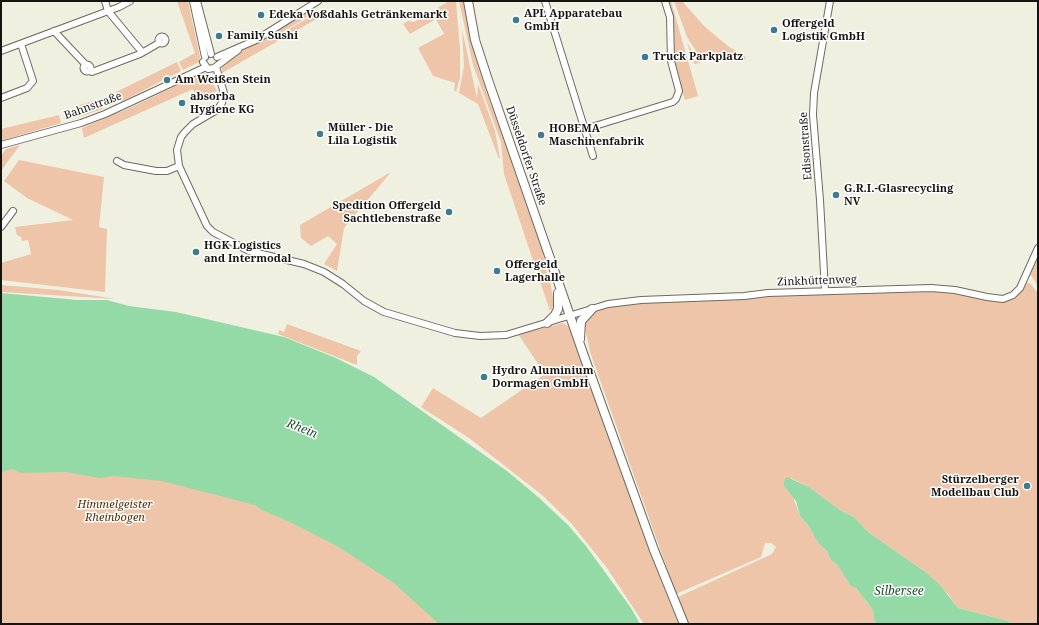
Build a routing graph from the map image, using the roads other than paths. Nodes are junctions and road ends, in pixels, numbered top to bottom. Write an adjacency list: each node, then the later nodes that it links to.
1 (105, 1): 10 (street)
2 (130, 1): 10 (street)
3 (193, 1): 16 (street)
4 (197, 1): 16 (street)
5 (318, 1): 16 (street, Bahnstraße)
6 (468, 1): 26 (main road, Düsseldorfer Straße)
7 (546, 1): 18 (street)
8 (665, 1): 18 (street)
9 (830, 1): 27 (street, Edisonstraße)
10 (108, 11): 11 (street); 15 (street)
11 (54, 31): 13 (street); 15 (street)
12 (160, 43): 15 (street)
13 (21, 44): 14 (street); 17 (street)
14 (1, 51)
15 (142, 52)
16 (211, 62): 19 (street, Bahnstraße); 22 (street)
17 (1, 98)
18 (585, 129): 20 (street)
19 (1, 145)
20 (594, 156)
21 (117, 161): 22 (street)
22 (179, 166): 30 (street, Zinkhüttenweg)
23 (13, 211): 24 (street)
24 (1, 227)
25 (1038, 248): 27 (street, Zinkhüttenweg)
26 (558, 282): 29 (main road, Düsseldorfer Straße); 30 (main road)
27 (825, 291): 28 (street, Zinkhüttenweg)
28 (592, 309): 29 (street, Zinkhüttenweg); 31 (main road)
29 (570, 316): 30 (street, Zinkhüttenweg); 31 (main road, Düsseldorfer Straße)
30 (547, 323)
31 (580, 346): 32 (main road, Düsseldorfer Straße)
32 (684, 624)

